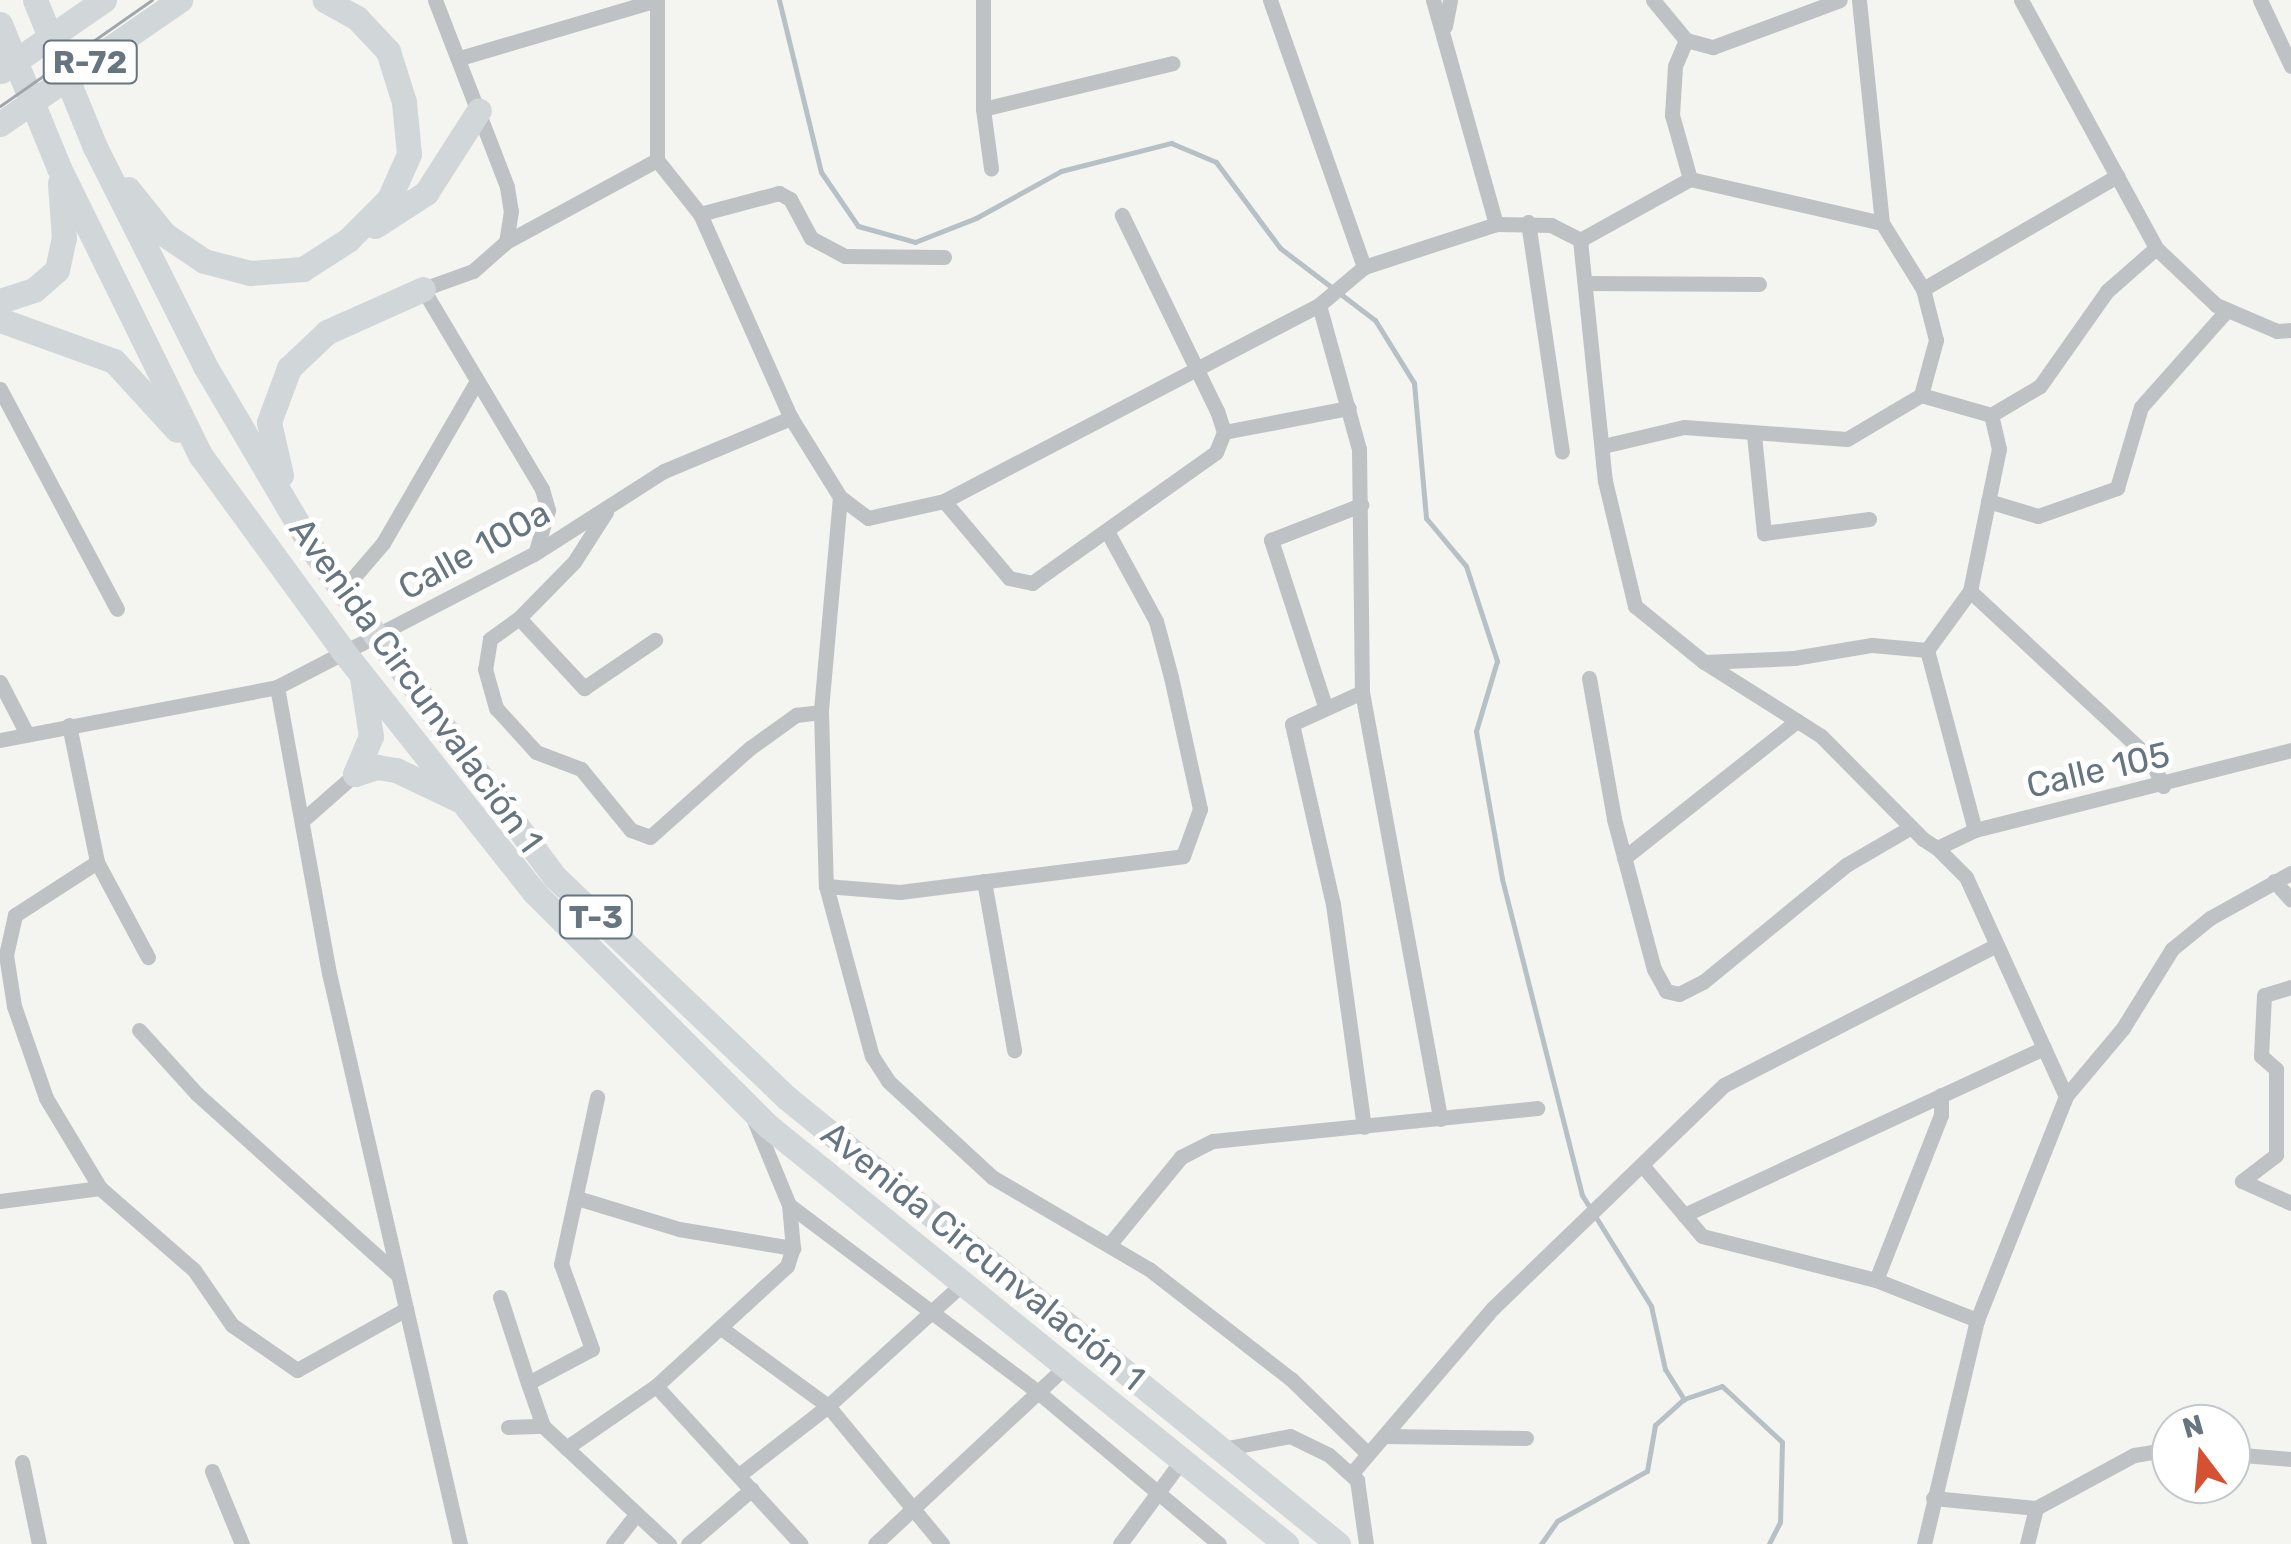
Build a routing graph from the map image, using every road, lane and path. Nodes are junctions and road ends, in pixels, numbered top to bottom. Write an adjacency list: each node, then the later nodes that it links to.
1 (35, 0): 27 (main road, Avenida Circunvalación 1 / T-3)
2 (104, 0): 20 (main road, R-72)
3 (200, 0): 17 (main road)
4 (324, 0): 38 (main road)
5 (436, 0): 21 (street)
6 (657, 0): 16 (street); 28 (street)
7 (983, 0): 24 (street)
8 (1270, 0): 43 (street)
9 (1433, 0): 18 (street)
10 (1450, 0): 18 (street)
11 (1653, 0): 19 (street)
12 (1859, 0): 36 (street)
13 (2021, 0): 31 (street)
14 (2260, 0): 23 (street)
15 (1829, 1): 19 (street)
16 (616, 3): 21 (street)
17 (174, 5): 26 (main road, R-72)
18 (1445, 26): 37 (street)
19 (1686, 40): 32 (street)
20 (3, 42): 29 (main road, Avenida Circunvalación 1 / T-3)
21 (460, 58): 25 (street)
22 (1173, 63): 24 (street)
23 (2291, 66)
24 (983, 109): 30 (street)
25 (479, 110): 38 (main road); 40 (street)
26 (0, 124)
27 (94, 147): 38 (main road); 72 (main road, Avenida Circunvalación 1 / T-3)
28 (658, 160): 33 (street); 40 (street)
29 (59, 168): 48 (main road); 64 (main road, Avenida Circunvalación 1 / T-3)
30 (991, 168)
31 (2117, 176): 41 (street); 47 (street)
32 (1690, 179): 36 (street); 39 (street)
33 (700, 214): 42 (street); 59 (street)
34 (1122, 215): 53 (street)
35 (1528, 222): 37 (street); 39 (street); 63 (street)
36 (1882, 222): 47 (street)
37 (1496, 224): 43 (street)
38 (348, 240)
39 (1580, 240): 44 (street)
40 (506, 242): 46 (street)
41 (2156, 248): 50 (street); 58 (street)
42 (944, 257)
43 (1364, 266): 49 (street)
44 (1586, 283): 45 (street); 62 (street)
45 (1759, 284)
46 (422, 290): 54 (street); 72 (main road)
47 (1923, 290): 56 (street)
48 (0, 301)
49 (1324, 302): 53 (street); 57 (street)
50 (2227, 310): 52 (street); 67 (street)
51 (0, 320): 64 (main road)
52 (2291, 330)
53 (1190, 366): 60 (street); 66 (street)
54 (476, 384): 73 (street); 75 (street)
55 (0, 389): 76 (street)
56 (1921, 395): 58 (street); 61 (street)
57 (1349, 408): 60 (street); 69 (street)
58 (1991, 414): 67 (street)
59 (791, 418): 65 (street); 68 (street, Calle 100a)
60 (1224, 432): 71 (street)
61 (1754, 435): 62 (street); 70 (street)
62 (1602, 446): 80 (street)
63 (1562, 452)
64 (200, 456): 81 (main road, Avenida Circunvalación 1 / T-3)
65 (840, 497): 66 (street); 87 (street)
66 (944, 501): 71 (street)
67 (1988, 501): 74 (street)
68 (610, 504): 73 (street, Calle 100a); 77 (street)
69 (1361, 505): 85 (street); 86 (street)
70 (1868, 519)
71 (1108, 533): 103 (street)
72 (315, 553): 75 (main road, Avenida Circunvalación 1 / T-3)
73 (534, 554): 84 (street, Calle 100a)
74 (1970, 591): 79 (street); 94 (street)
75 (341, 592): 147 (main road, Avenida Circunvalación 1 / T-3)
76 (117, 609)
77 (519, 618): 78 (street); 87 (street)
78 (655, 640)
79 (1928, 650): 80 (street); 97 (street)
80 (1704, 662): 88 (street)
81 (361, 673): 93 (main road); 95 (main road, Avenida Circunvalación 1 / T-3)
82 (1589, 678): 99 (street)
83 (0, 682): 90 (street)
84 (277, 687): 89 (street, Calle 100a); 96 (street)
85 (1362, 692): 86 (street); 118 (street)
86 (1326, 706): 119 (street)
87 (821, 712): 104 (street)
88 (1797, 721): 98 (street); 99 (street)
89 (69, 726): 90 (street, Calle 100a); 100 (street)
90 (27, 734): 91 (street, Calle 100a)
91 (0, 740)
92 (2291, 750): 94 (street, Calle 105)
93 (355, 774): 95 (main road); 96 (street)
94 (2163, 786): 97 (street, Calle 105)
95 (464, 803): 116 (main road, Avenida Circunvalación 1 / T-3)
96 (304, 819): 129 (street)
97 (1975, 830): 98 (street, Calle 105)
98 (1924, 838): 99 (street, Calle 105); 106 (street)
99 (1624, 858)
100 (96, 862): 107 (street); 109 (street)
101 (2291, 873): 102 (street)
102 (2274, 881): 105 (street); 114 (street)
103 (984, 882): 104 (street); 112 (street)
104 (826, 886): 127 (street)
105 (2291, 900)
106 (1995, 946): 111 (street); 120 (street)
107 (148, 957)
108 (2291, 987): 124 (street)
109 (7, 1007): 121 (street)
110 (138, 1030): 129 (street)
111 (2044, 1048): 113 (street); 114 (street)
112 (1014, 1050)
113 (1941, 1095): 126 (street); 130 (street)
114 (2066, 1096): 135 (street)
115 (597, 1097): 122 (street)
116 (748, 1106): 125 (street); 131 (main road, Avenida Circunvalación 1 / T-3)
117 (1537, 1108): 118 (street)
118 (1440, 1119): 119 (street)
119 (1364, 1128): 127 (street)
120 (1642, 1165): 126 (street); 144 (street)
121 (100, 1188): 123 (street); 133 (street)
122 (576, 1198): 128 (street); 138 (street)
123 (0, 1201)
124 (2291, 1203)
125 (790, 1206): 128 (street); 134 (street)
126 (1684, 1215): 130 (street)
127 (1109, 1246): 149 (street)
128 (793, 1248): 136 (street)
129 (398, 1275): 133 (street)
130 (1876, 1280): 135 (street)
131 (963, 1283): 134 (street); 137 (main road, Avenida Circunvalación 1 / T-3)
132 (500, 1297): 138 (street)
133 (406, 1309): 165 (street)
134 (932, 1310): 140 (street); 141 (street)
135 (1977, 1320): 159 (street)
136 (721, 1328): 139 (street); 141 (street)
137 (1066, 1366): 140 (street); 152 (main road, Avenida Circunvalación 1 / T-3)
138 (528, 1384): 142 (street)
139 (656, 1386): 146 (street); 156 (street)
140 (1038, 1392): 158 (street); 161 (street)
141 (828, 1406): 156 (street); 161 (street)
142 (543, 1426): 143 (street); 146 (street)
143 (508, 1427)
144 (1385, 1436): 145 (street); 149 (street)
145 (1526, 1438)
146 (566, 1448): 162 (street)
147 (1222, 1450): 155 (street); 175 (main road, Avenida Circunvalación 1 / T-3)
148 (2151, 1452): 160 (street)
149 (1368, 1454): 155 (street)
150 (2251, 1456): 151 (street)
151 (2291, 1459)
152 (1182, 1460): 158 (street); 174 (main road, Avenida Circunvalación 1 / T-3)
153 (22, 1462): 163 (street)
154 (212, 1471): 164 (street)
155 (1352, 1473): 176 (street)
156 (738, 1475): 157 (street)
157 (752, 1488): 168 (street); 169 (street)
158 (1158, 1493): 172 (street); 173 (street)
159 (1933, 1498): 160 (street); 177 (street)
160 (2036, 1508): 178 (street)
161 (912, 1512): 170 (street); 171 (street)
162 (635, 1516): 166 (street); 167 (street)
163 (39, 1544)
164 (242, 1544)
165 (460, 1544)
166 (613, 1544)
167 (668, 1544)
168 (688, 1544)
169 (801, 1544)
170 (876, 1544)
171 (942, 1544)
172 (1120, 1544)
173 (1219, 1544)
174 (1286, 1544)
175 (1338, 1544)
176 (1366, 1544)
177 (1924, 1544)
178 (2027, 1544)

